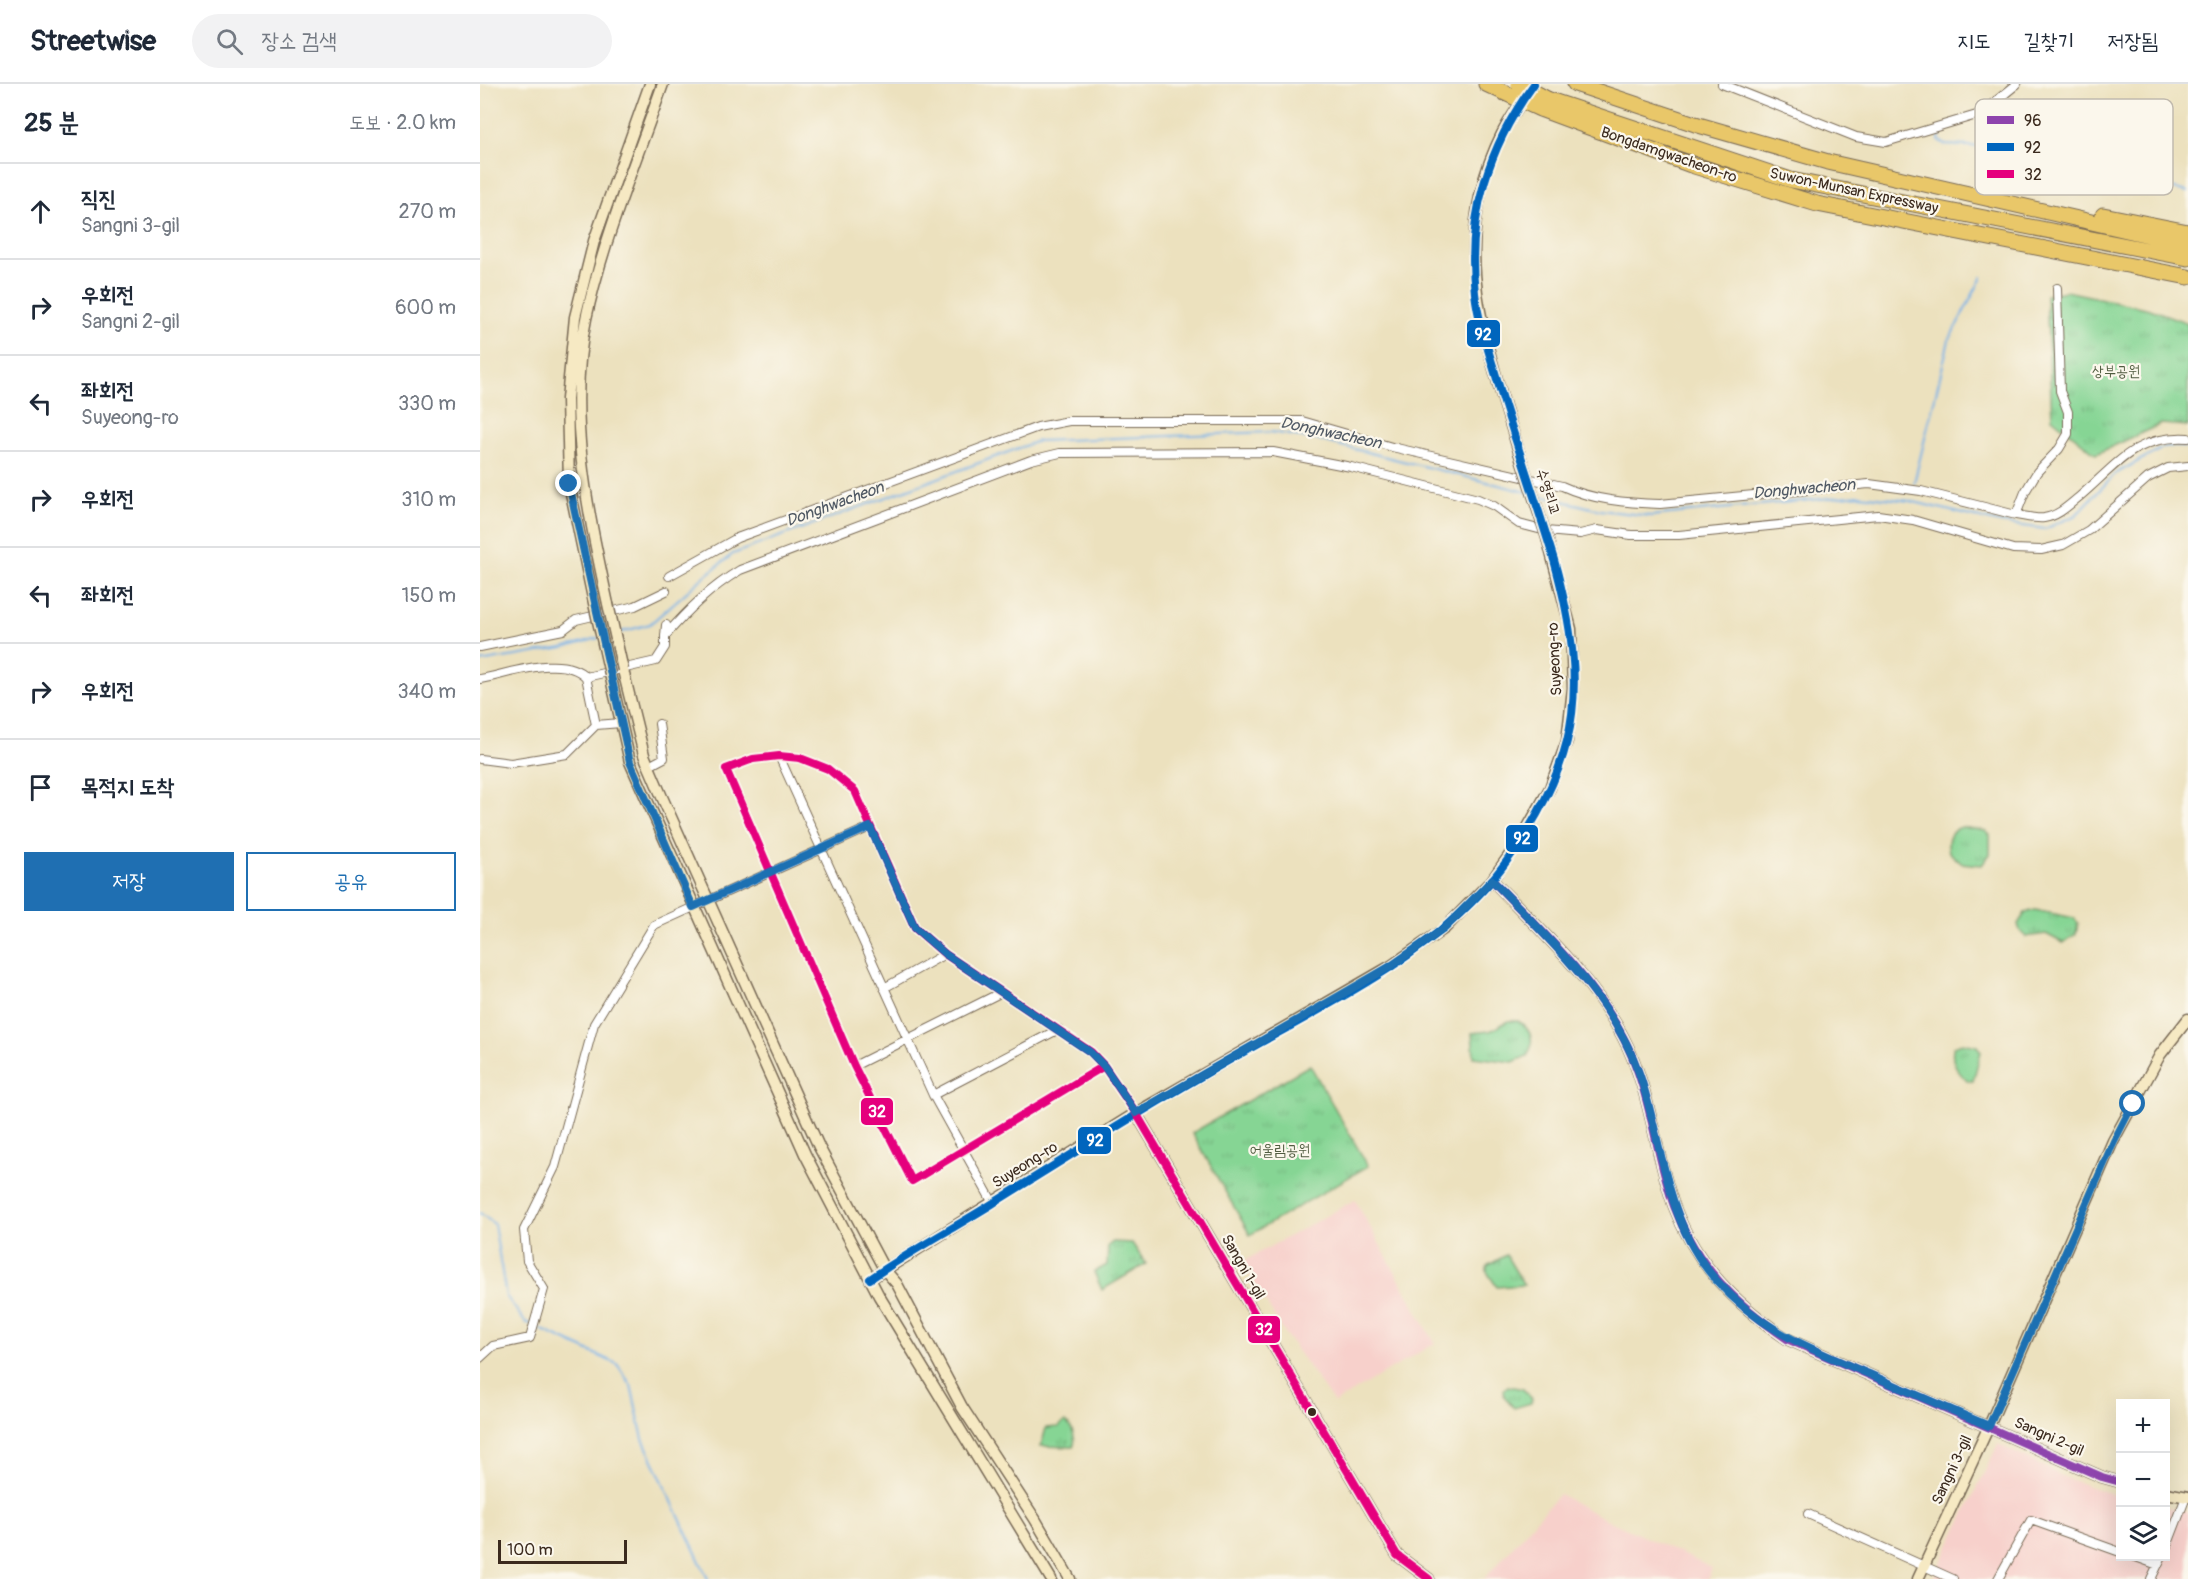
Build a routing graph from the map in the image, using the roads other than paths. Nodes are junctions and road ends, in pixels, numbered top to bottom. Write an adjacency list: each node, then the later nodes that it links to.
1 (650, 84): 35 (street, bridge)
2 (663, 84): 40 (street, bridge)
3 (1486, 84): 11 (highway, Bongdamgwacheon-ro, bridge)
4 (1519, 84): 11 (highway, Suwon-Munsan Expressway, bridge)
5 (1534, 84): 27 (street, 수영리교, bridge)
6 (1575, 84): 14 (highway, Suwon-Munsan Expressway)
7 (1602, 84): 13 (highway)
8 (1722, 84): 12 (street)
9 (2018, 84): 10 (street)
10 (1999, 99)
11 (1544, 104): 21 (highway, Suwon-Munsan Expressway); 22 (highway, Bongdamgwacheon-ro)
12 (1975, 115)
13 (1975, 189)
14 (1975, 194)
15 (1982, 195): 18 (highway, Suwon-Munsan Expressway)
16 (1999, 195): 18 (highway)
17 (2188, 227): 18 (highway)
18 (2135, 228): 19 (highway); 20 (highway)
19 (2188, 232)
20 (2188, 244)
21 (2188, 258)
22 (2188, 277)
23 (2057, 288): 26 (street)
24 (2188, 438): 26 (street)
25 (2188, 466): 31 (street)
26 (2016, 515): 28 (street)
27 (1548, 542): 44 (street, Suyeong-ro)
28 (669, 576)
29 (666, 591): 32 (street)
30 (666, 625): 31 (street)
31 (665, 636): 33 (street)
32 (480, 647)
33 (586, 677): 34 (street); 37 (street)
34 (480, 680)
35 (621, 723): 37 (street); 46 (street)
36 (659, 724): 40 (street)
37 (596, 725): 39 (street)
38 (779, 756): 41 (street); 42 (street); 43 (street)
39 (480, 759)
40 (649, 766): 45 (street)
41 (870, 827): 42 (street); 47 (street)
42 (821, 849): 43 (street); 48 (street)
43 (771, 872): 45 (street); 53 (street)
44 (1492, 880): 56 (street, Suyeong-ro); 62 (street, Sangni 2-gil)
45 (709, 900): 46 (street); 59 (street)
46 (693, 907): 60 (street); 61 (street)
47 (945, 954): 48 (street); 49 (street)
48 (884, 988): 52 (street)
49 (1000, 993): 51 (street); 52 (street)
50 (2188, 1019): 62 (street, Sangni 3-gil)
51 (1059, 1029): 54 (street); 55 (street)
52 (907, 1039): 53 (street); 55 (street)
53 (854, 1066): 57 (street)
54 (1104, 1066): 56 (street); 57 (street)
55 (933, 1095): 57 (street)
56 (1136, 1113): 58 (street, Suyeong-ro); 75 (street, Sangni 1-gil)
57 (964, 1151): 58 (street)
58 (993, 1203): 59 (street, Suyeong-ro)
59 (884, 1269): 60 (street, Suyeong-ro); 74 (street)
60 (870, 1279): 73 (street)
61 (480, 1358)
62 (1989, 1426): 63 (street, Sangni 2-gil); 72 (street, Sangni 3-gil)
63 (2116, 1481)
64 (2170, 1494): 65 (street)
65 (2187, 1497): 67 (street)
66 (1808, 1514): 72 (street)
67 (2170, 1538)
68 (2116, 1550): 78 (street)
69 (2146, 1561): 71 (street)
70 (2160, 1561): 71 (street)
71 (2158, 1565): 79 (street)
72 (1923, 1567): 76 (street, Sangni 3-gil); 77 (street)
73 (1051, 1579)
74 (1070, 1579)
75 (1429, 1579)
76 (1918, 1579)
77 (1953, 1579)
78 (1998, 1579)
79 (2151, 1579)

